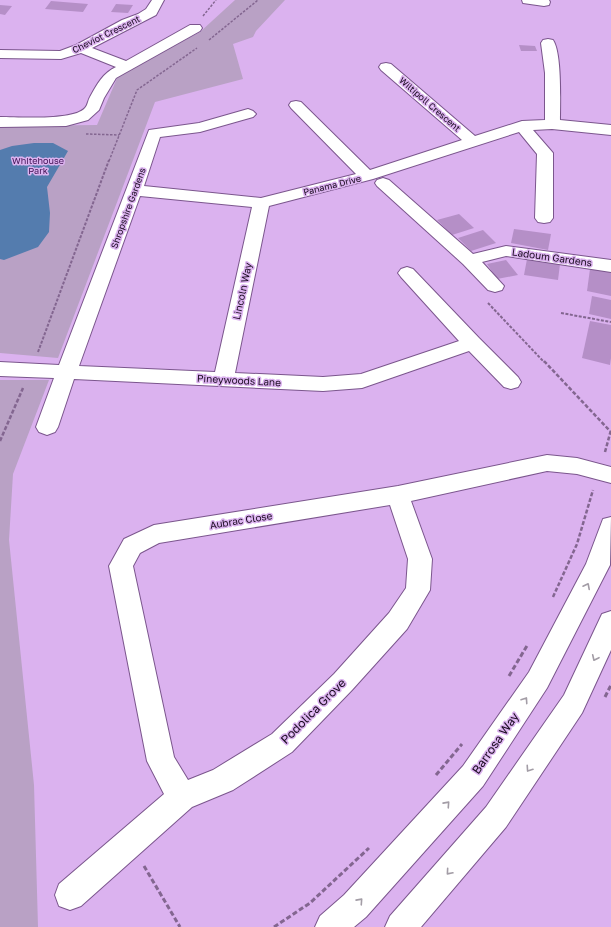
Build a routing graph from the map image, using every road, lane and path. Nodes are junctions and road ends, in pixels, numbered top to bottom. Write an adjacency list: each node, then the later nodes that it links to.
1 (155, 0): 6 (street, Cheviot Crescent)
2 (528, 0): 3 (street)
3 (544, 2)
4 (195, 28): 8 (street)
5 (548, 43): 13 (street)
6 (81, 48): 7 (street, Cheviot Crescent); 8 (street)
7 (0, 54)
8 (127, 66): 12 (street)
9 (386, 67): 16 (street, Wiltipoll Crescent)
10 (296, 105): 17 (street)
11 (248, 114): 19 (street, Shropshire Gardens)
12 (0, 122)
13 (552, 124): 14 (street, Panama Drive); 15 (street, Panama Drive)
14 (522, 126): 16 (street, Panama Drive); 21 (street)
15 (611, 130)
16 (473, 142): 17 (street, Panama Drive)
17 (367, 176): 20 (street, Panama Drive)
18 (384, 183): 22 (street)
19 (135, 190): 20 (street, Panama Drive); 30 (street, Shropshire Gardens)
20 (261, 203): 31 (street, Lincoln Way)
21 (544, 218)
22 (469, 260): 23 (street, Ladoum Gardens); 25 (street)
23 (611, 266)
24 (407, 273): 28 (street)
25 (494, 286)
26 (561, 313): 27 (path)
27 (611, 322)
28 (472, 343): 31 (street, Pineywoods Lane); 32 (street)
29 (0, 369): 30 (street, Pineywoods Lane)
30 (66, 371): 31 (street, Pineywoods Lane); 33 (street, Shropshire Gardens)
31 (224, 379)
32 (511, 382)
33 (47, 427)
34 (611, 430): 35 (path)
35 (605, 473): 36 (street, Aubrac Close); 38 (path)
36 (398, 495): 44 (street, Podolica Grove); 44 (street, Aubrac Close)
37 (611, 526): 50 (street, Barrosa Way, one-way to 37)
38 (550, 602)
39 (611, 622): 51 (street, one-way to 51)
40 (529, 643): 41 (path)
41 (506, 681)
42 (467, 738): 43 (path)
43 (433, 778)
44 (182, 797): 45 (street, Podolica Grove)
45 (130, 842): 47 (street, Podolica Grove); 48 (path)
46 (372, 845): 49 (path)
47 (70, 895)
48 (180, 927)
49 (274, 927)
50 (331, 927)
51 (401, 927)

